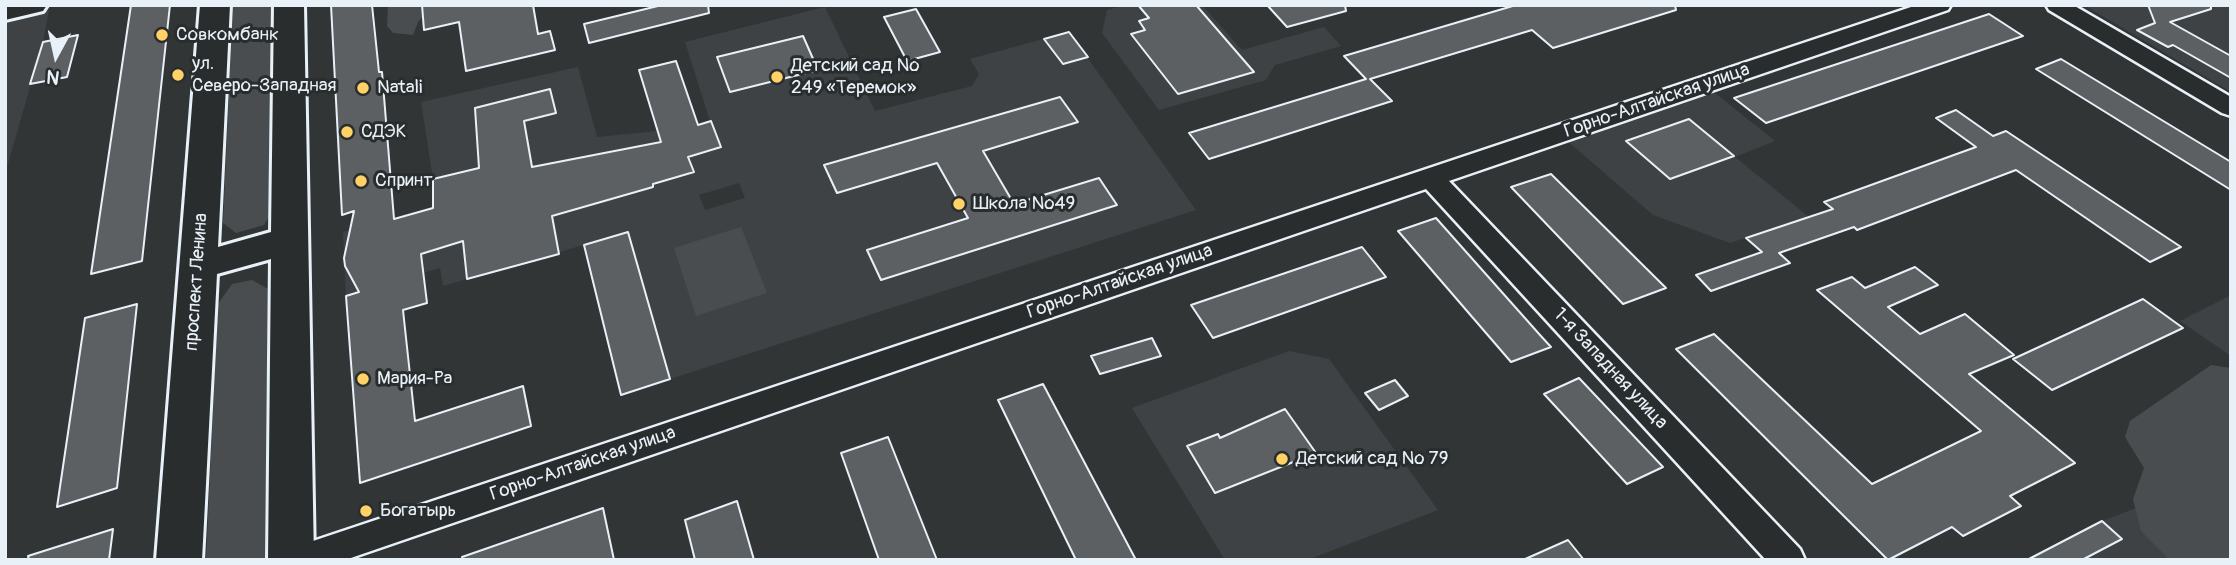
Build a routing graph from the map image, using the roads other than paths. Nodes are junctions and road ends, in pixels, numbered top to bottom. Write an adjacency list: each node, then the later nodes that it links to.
1 (32, 5): 6 (main road)
2 (215, 5): 10 (main road, проспект Ленина)
3 (289, 5): 9 (main road)
4 (1940, 5): 8 (street, Горно-Алтайская улица)
5 (2057, 5): 7 (street)
6 (5, 11)
7 (2231, 108)
8 (1431, 178): 13 (street, Горно-Алтайская улица); 14 (street, 1-я Западная улица)
9 (290, 240): 10 (main road); 12 (main road)
10 (198, 266): 11 (main road, проспект Ленина)
11 (179, 560)
12 (292, 560)
13 (301, 560)
14 (1788, 560)

